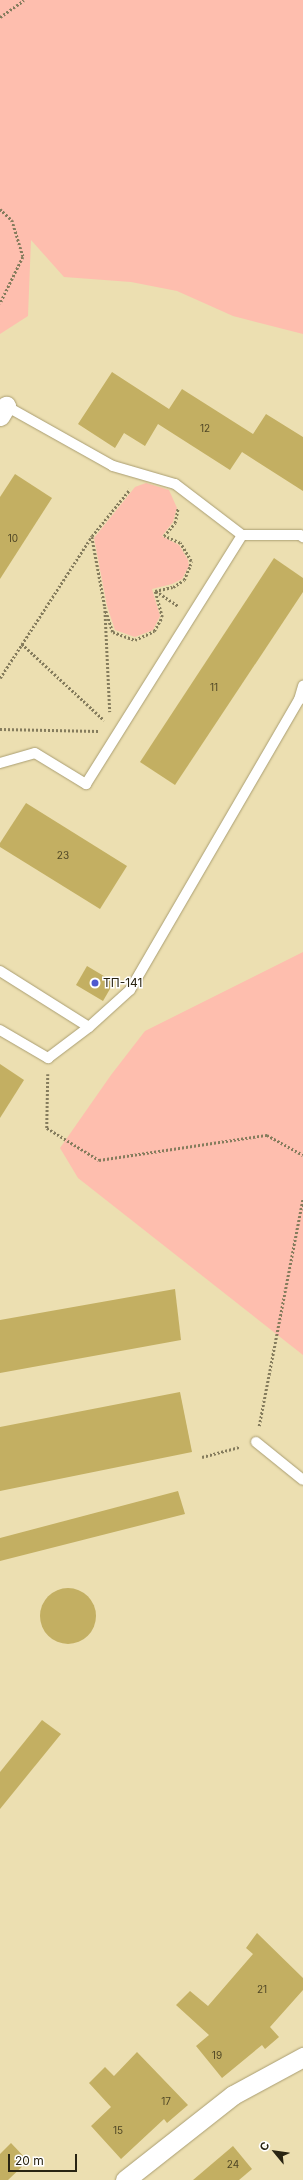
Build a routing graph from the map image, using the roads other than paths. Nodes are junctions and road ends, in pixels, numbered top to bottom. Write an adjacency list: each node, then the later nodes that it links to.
1 (3, 411): 2 (lane)
2 (242, 535): 3 (lane); 5 (lane)
3 (303, 537)
4 (303, 686): 7 (lane)
5 (0, 763)
6 (0, 971): 7 (lane)
7 (89, 1027): 8 (lane)
8 (0, 1030)
9 (256, 1442): 10 (lane)
10 (303, 1480)
11 (302, 2060): 12 (street)
12 (125, 2180)

